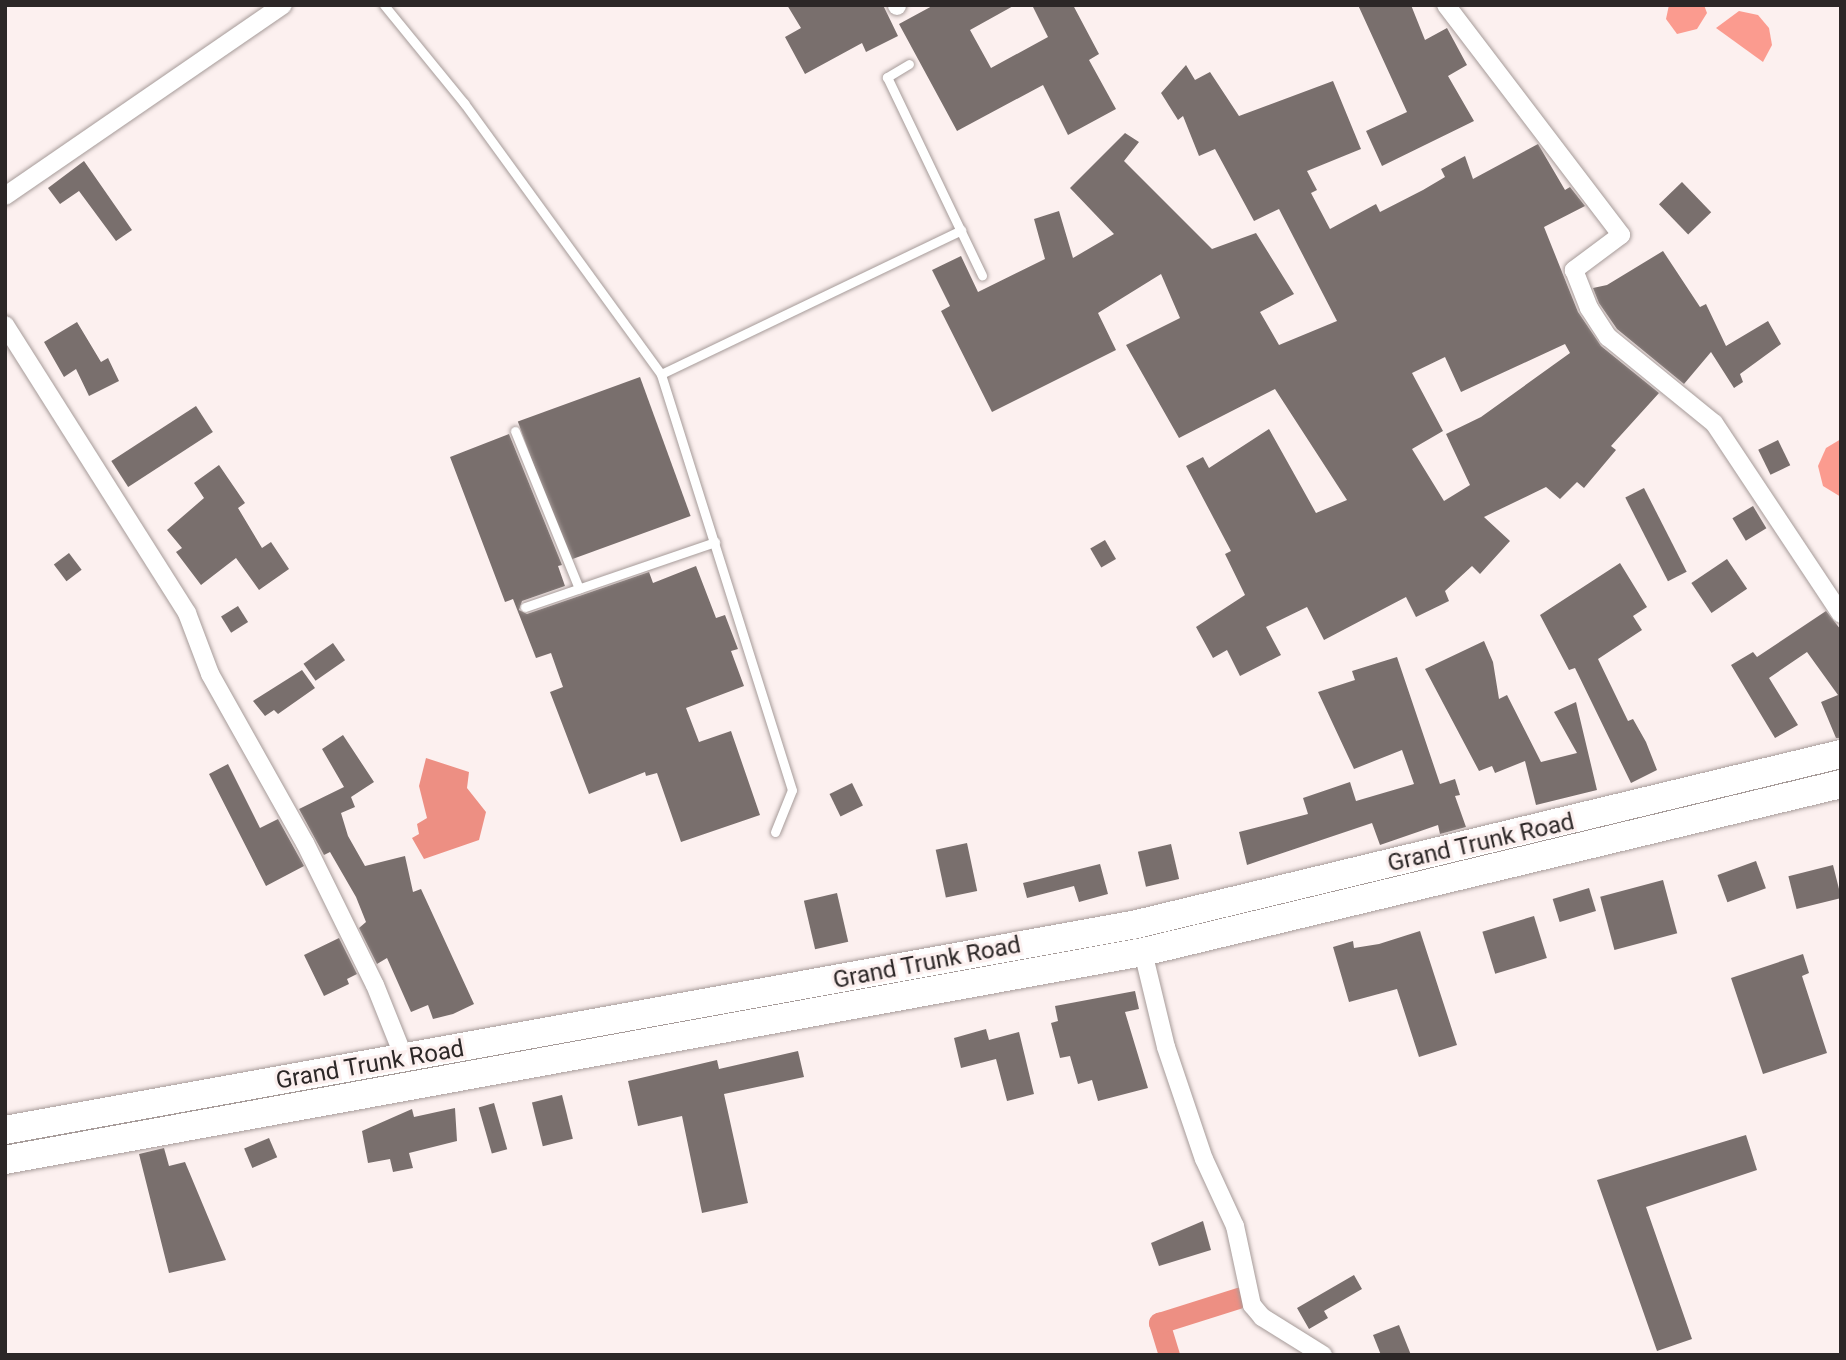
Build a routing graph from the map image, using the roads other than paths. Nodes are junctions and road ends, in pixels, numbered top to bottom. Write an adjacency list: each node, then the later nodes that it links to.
1 (283, 5): 5 (street)
2 (384, 5): 9 (lane)
3 (1446, 5): 14 (street)
4 (909, 64): 6 (lane)
5 (5, 197)
6 (961, 230): 7 (lane); 9 (lane)
7 (982, 275)
8 (5, 325): 27 (street)
9 (661, 373): 11 (lane)
10 (515, 431): 12 (lane)
11 (715, 542): 12 (lane); 19 (lane)
12 (579, 589): 13 (lane)
13 (525, 607)
14 (1841, 614)
15 (1841, 754): 17 (highway, Grand Trunk Road)
16 (1841, 784): 18 (highway, Grand Trunk Road)
17 (1662, 799): 18 (highway); 20 (highway, Grand Trunk Road)
18 (1670, 828): 21 (highway, Grand Trunk Road)
19 (775, 832)
20 (1454, 849): 21 (highway); 22 (highway, Grand Trunk Road)
21 (1459, 878): 23 (highway, Grand Trunk Road)
22 (1037, 943): 24 (highway); 25 (highway, Grand Trunk Road)
23 (1143, 952): 24 (highway, Grand Trunk Road); 32 (street)
24 (1044, 971): 26 (highway, Grand Trunk Road)
25 (773, 992): 26 (highway); 27 (highway, Grand Trunk Road)
26 (779, 1021): 29 (highway, Grand Trunk Road)
27 (405, 1060): 28 (highway, Grand Trunk Road)
28 (356, 1068): 29 (highway); 30 (highway, Grand Trunk Road)
29 (363, 1097): 31 (highway, Grand Trunk Road)
30 (5, 1130)
31 (5, 1160)
32 (1323, 1355)

